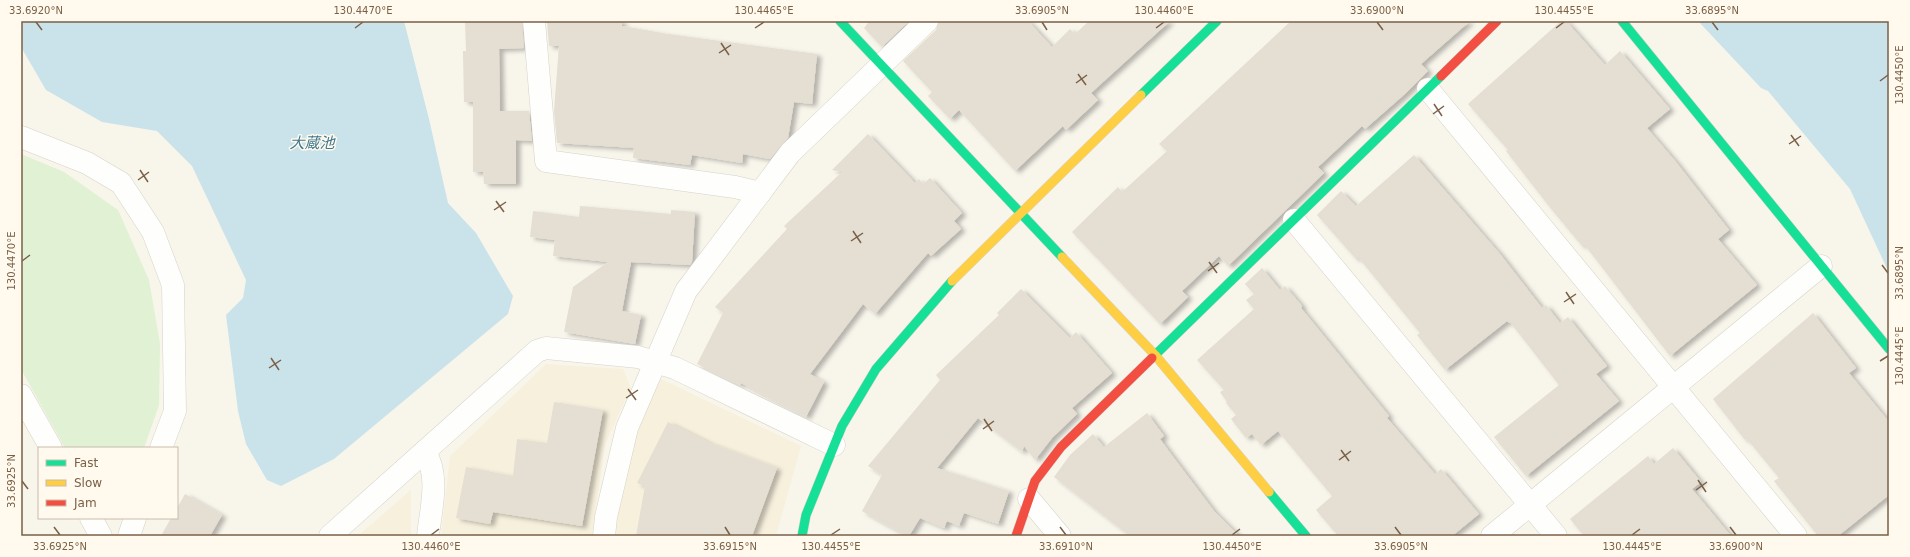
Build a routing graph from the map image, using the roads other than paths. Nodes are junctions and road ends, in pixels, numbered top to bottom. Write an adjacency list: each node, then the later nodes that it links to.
1 (534, 21): 10 (street)
2 (840, 21): 7 (street)
3 (927, 21): 7 (street)
4 (1218, 21): 11 (street)
5 (1497, 21): 8 (street)
6 (1622, 21): 13 (street)
7 (881, 65): 10 (street); 11 (street)
8 (1428, 89): 12 (street); 17 (street)
9 (21, 138): 21 (street)
10 (760, 193): 16 (street)
11 (1021, 213): 15 (street); 19 (street)
12 (1294, 220): 15 (street); 24 (street)
13 (1821, 266): 14 (street); 17 (street)
14 (1889, 349)
15 (1156, 355): 23 (street); 35 (street)
16 (656, 362): 19 (street); 22 (street); 31 (street)
17 (1673, 387): 24 (street); 38 (street)
18 (21, 395): 20 (street)
19 (834, 445): 32 (street)
20 (50, 447)
21 (161, 447)
22 (425, 451): 29 (street); 30 (street)
23 (1030, 499): 33 (street); 34 (street)
24 (1530, 505): 36 (street); 37 (street)
25 (92, 519): 27 (street)
26 (135, 519): 28 (street)
27 (101, 536)
28 (129, 536)
29 (330, 536)
30 (428, 536)
31 (604, 536)
32 (802, 536)
33 (1016, 536)
34 (1060, 536)
35 (1306, 536)
36 (1492, 536)
37 (1556, 536)
38 (1796, 536)

